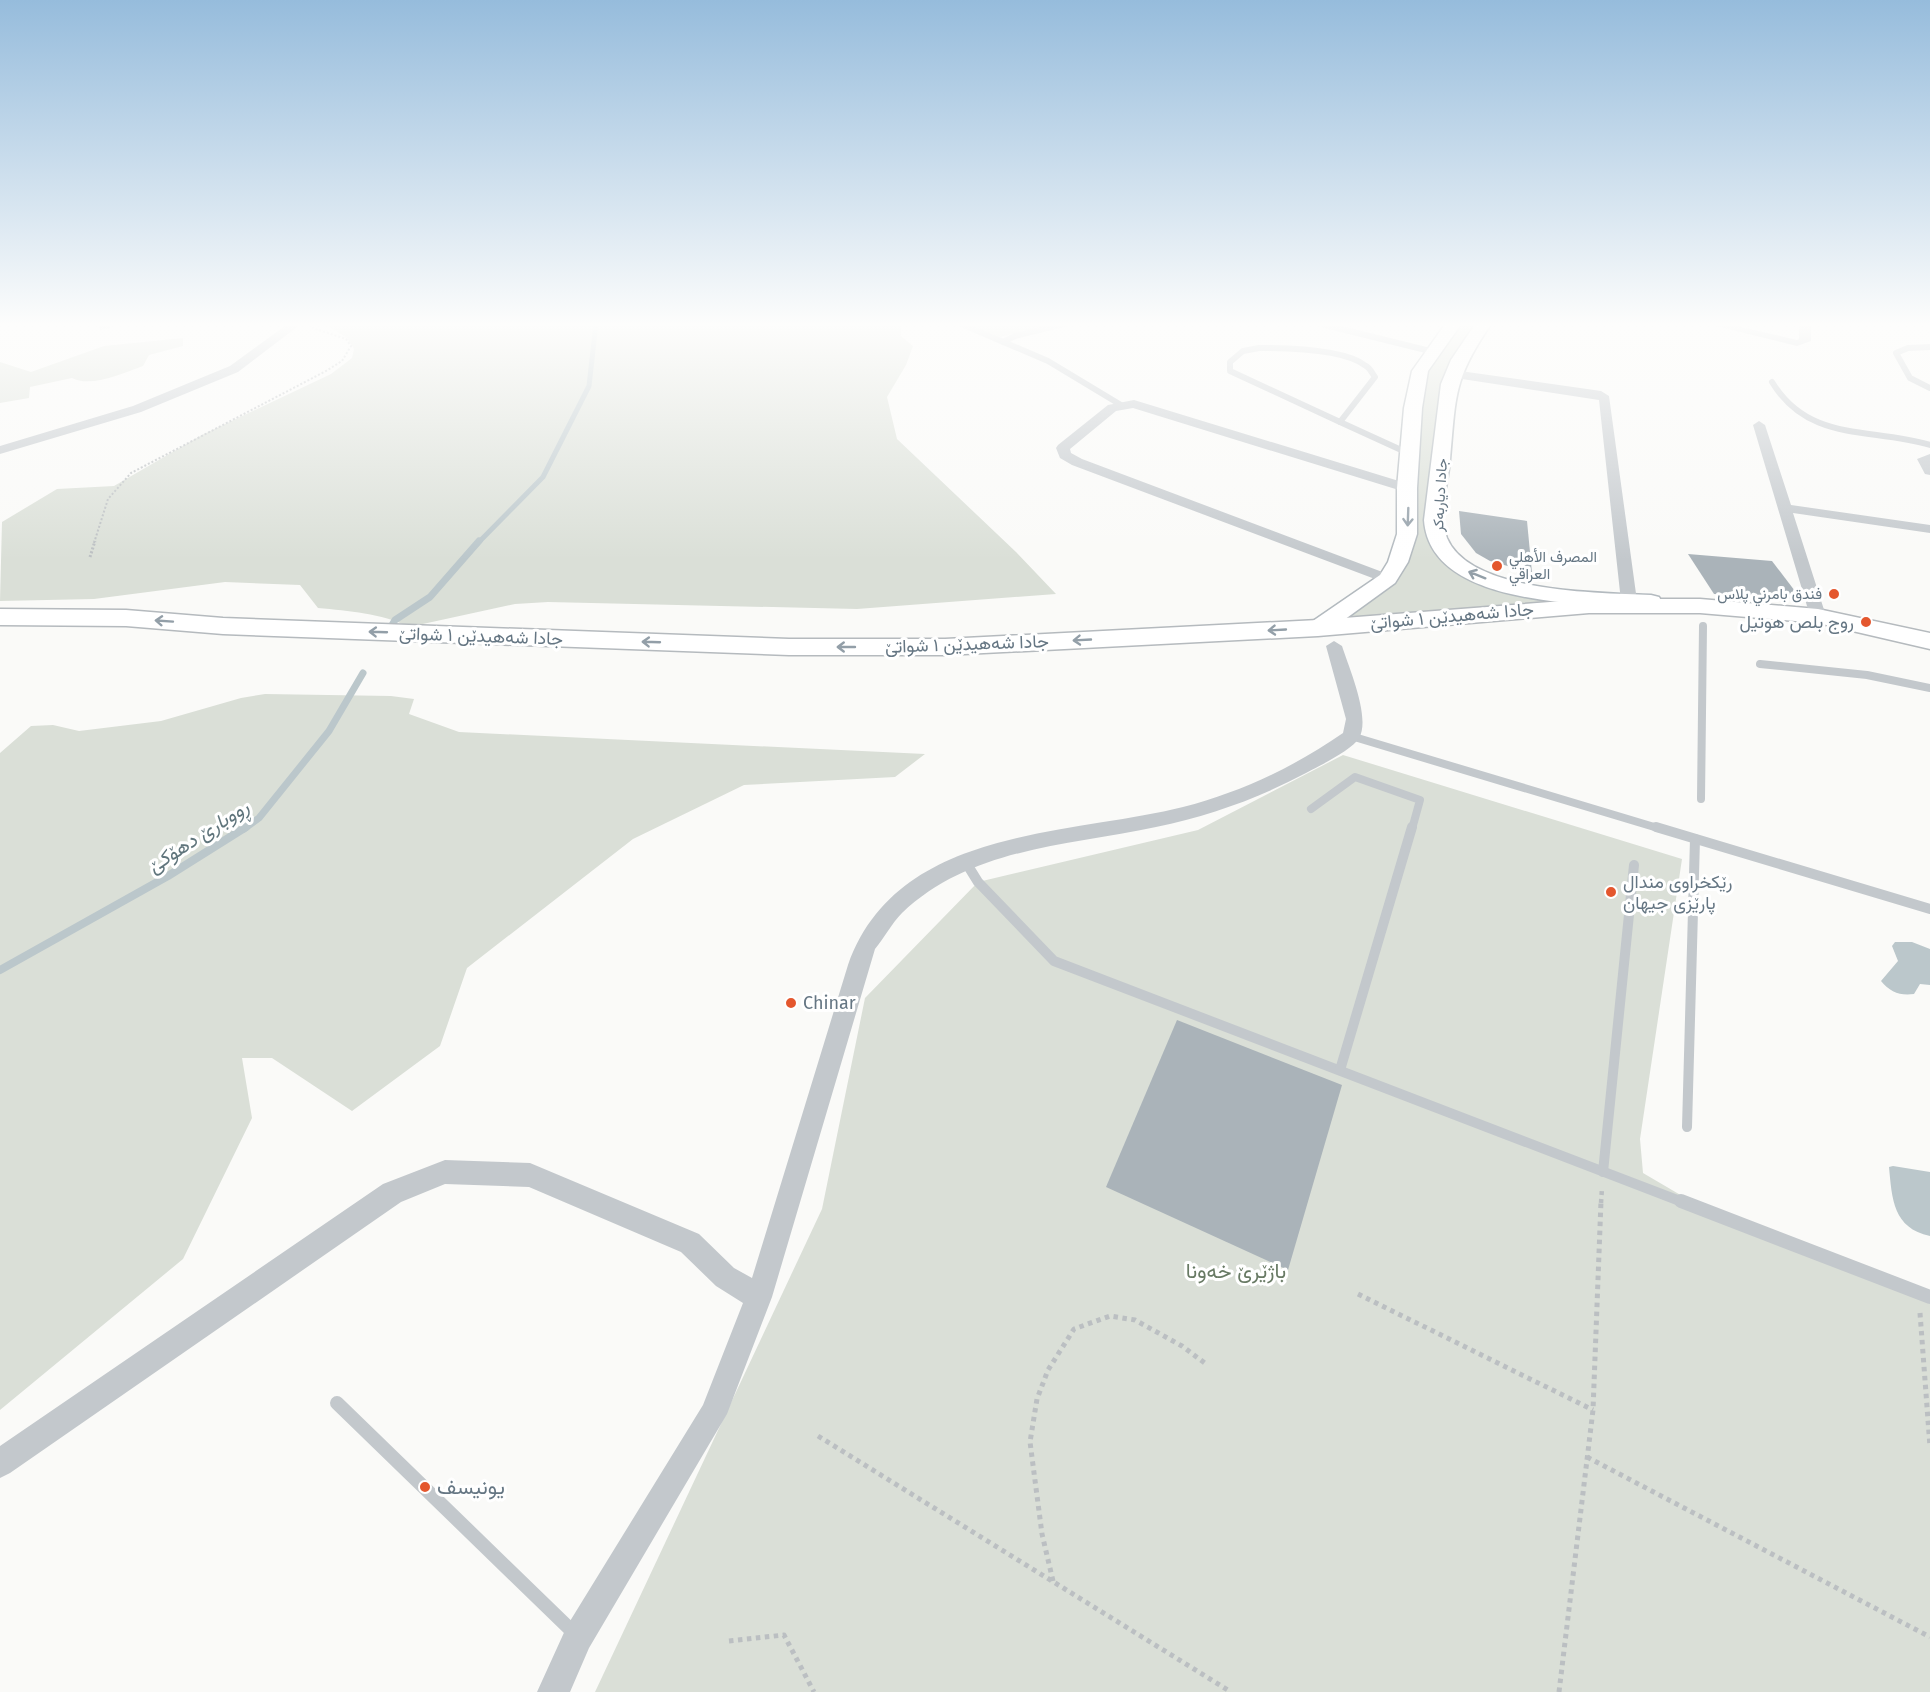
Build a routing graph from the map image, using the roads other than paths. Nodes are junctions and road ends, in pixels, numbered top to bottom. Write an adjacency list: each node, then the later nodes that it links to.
1 (154, 402): 13 (street)
2 (1116, 402): 9 (lane)
3 (1297, 402): 10 (lane)
4 (1356, 402): 10 (lane)
5 (1414, 402): 14 (main road, جادا دیاربه‌كر)
6 (1449, 402): 15 (main road, جادا دیاربه‌كر)
7 (1605, 402): 22 (street)
8 (1785, 402): 12 (lane)
9 (1121, 405): 18 (street); 21 (street)
10 (1340, 422): 14 (lane)
11 (1759, 425): 19 (street)
12 (1930, 445)
13 (0, 450)
14 (1410, 451): 15 (main road); 18 (main road, جادا دیاربه‌كر)
15 (1442, 454): 22 (main road, جادا دیاربه‌كر, one-way to 15)
16 (1930, 458): 17 (street)
17 (1930, 471)
18 (1407, 488): 21 (main road, جادا دیاربه‌كر, one-way to 21)
19 (1785, 508): 20 (street); 25 (street)
20 (1930, 529)
21 (1388, 579): 27 (main road)
22 (1629, 600): 24 (main road, جادا دیاربه‌كر)
23 (0, 616): 29 (main road, جادا شەهیدێن ١ شواتێ, one-way to 23)
24 (1702, 616): 25 (main road, جادا شەهیدێن ١ شواتێ); 27 (main road, جادا شەهیدێن ١ شواتێ); 30 (main road, جادا شەهیدێن ١ شواتێ); 34 (lane)
25 (1818, 616): 28 (main road, جادا شەهیدێن ١ شواتێ)
26 (0, 634): 29 (main road, جادا شەهیدێن ١ شواتێ)
27 (1326, 637): 29 (main road, جادا شەهیدێن ١ شواتێ); 33 (street)
28 (1930, 641)
29 (515, 646)
30 (1930, 658)
31 (1760, 664): 32 (lane)
32 (1930, 688)
33 (1351, 736): 36 (lane); 37 (street)
34 (1701, 799)
35 (1311, 808): 40 (lane)
36 (1695, 839): 39 (lane); 41 (lane)
37 (964, 860): 40 (lane); 43 (street)
38 (1634, 865): 42 (lane)
39 (1930, 909)
40 (1340, 1070): 42 (lane)
41 (1687, 1126)
42 (1603, 1172): 44 (lane)
43 (759, 1297): 46 (street); 47 (street)
44 (1930, 1297)
45 (337, 1403): 47 (lane)
46 (0, 1463)
47 (578, 1637): 48 (street)
48 (554, 1692)

